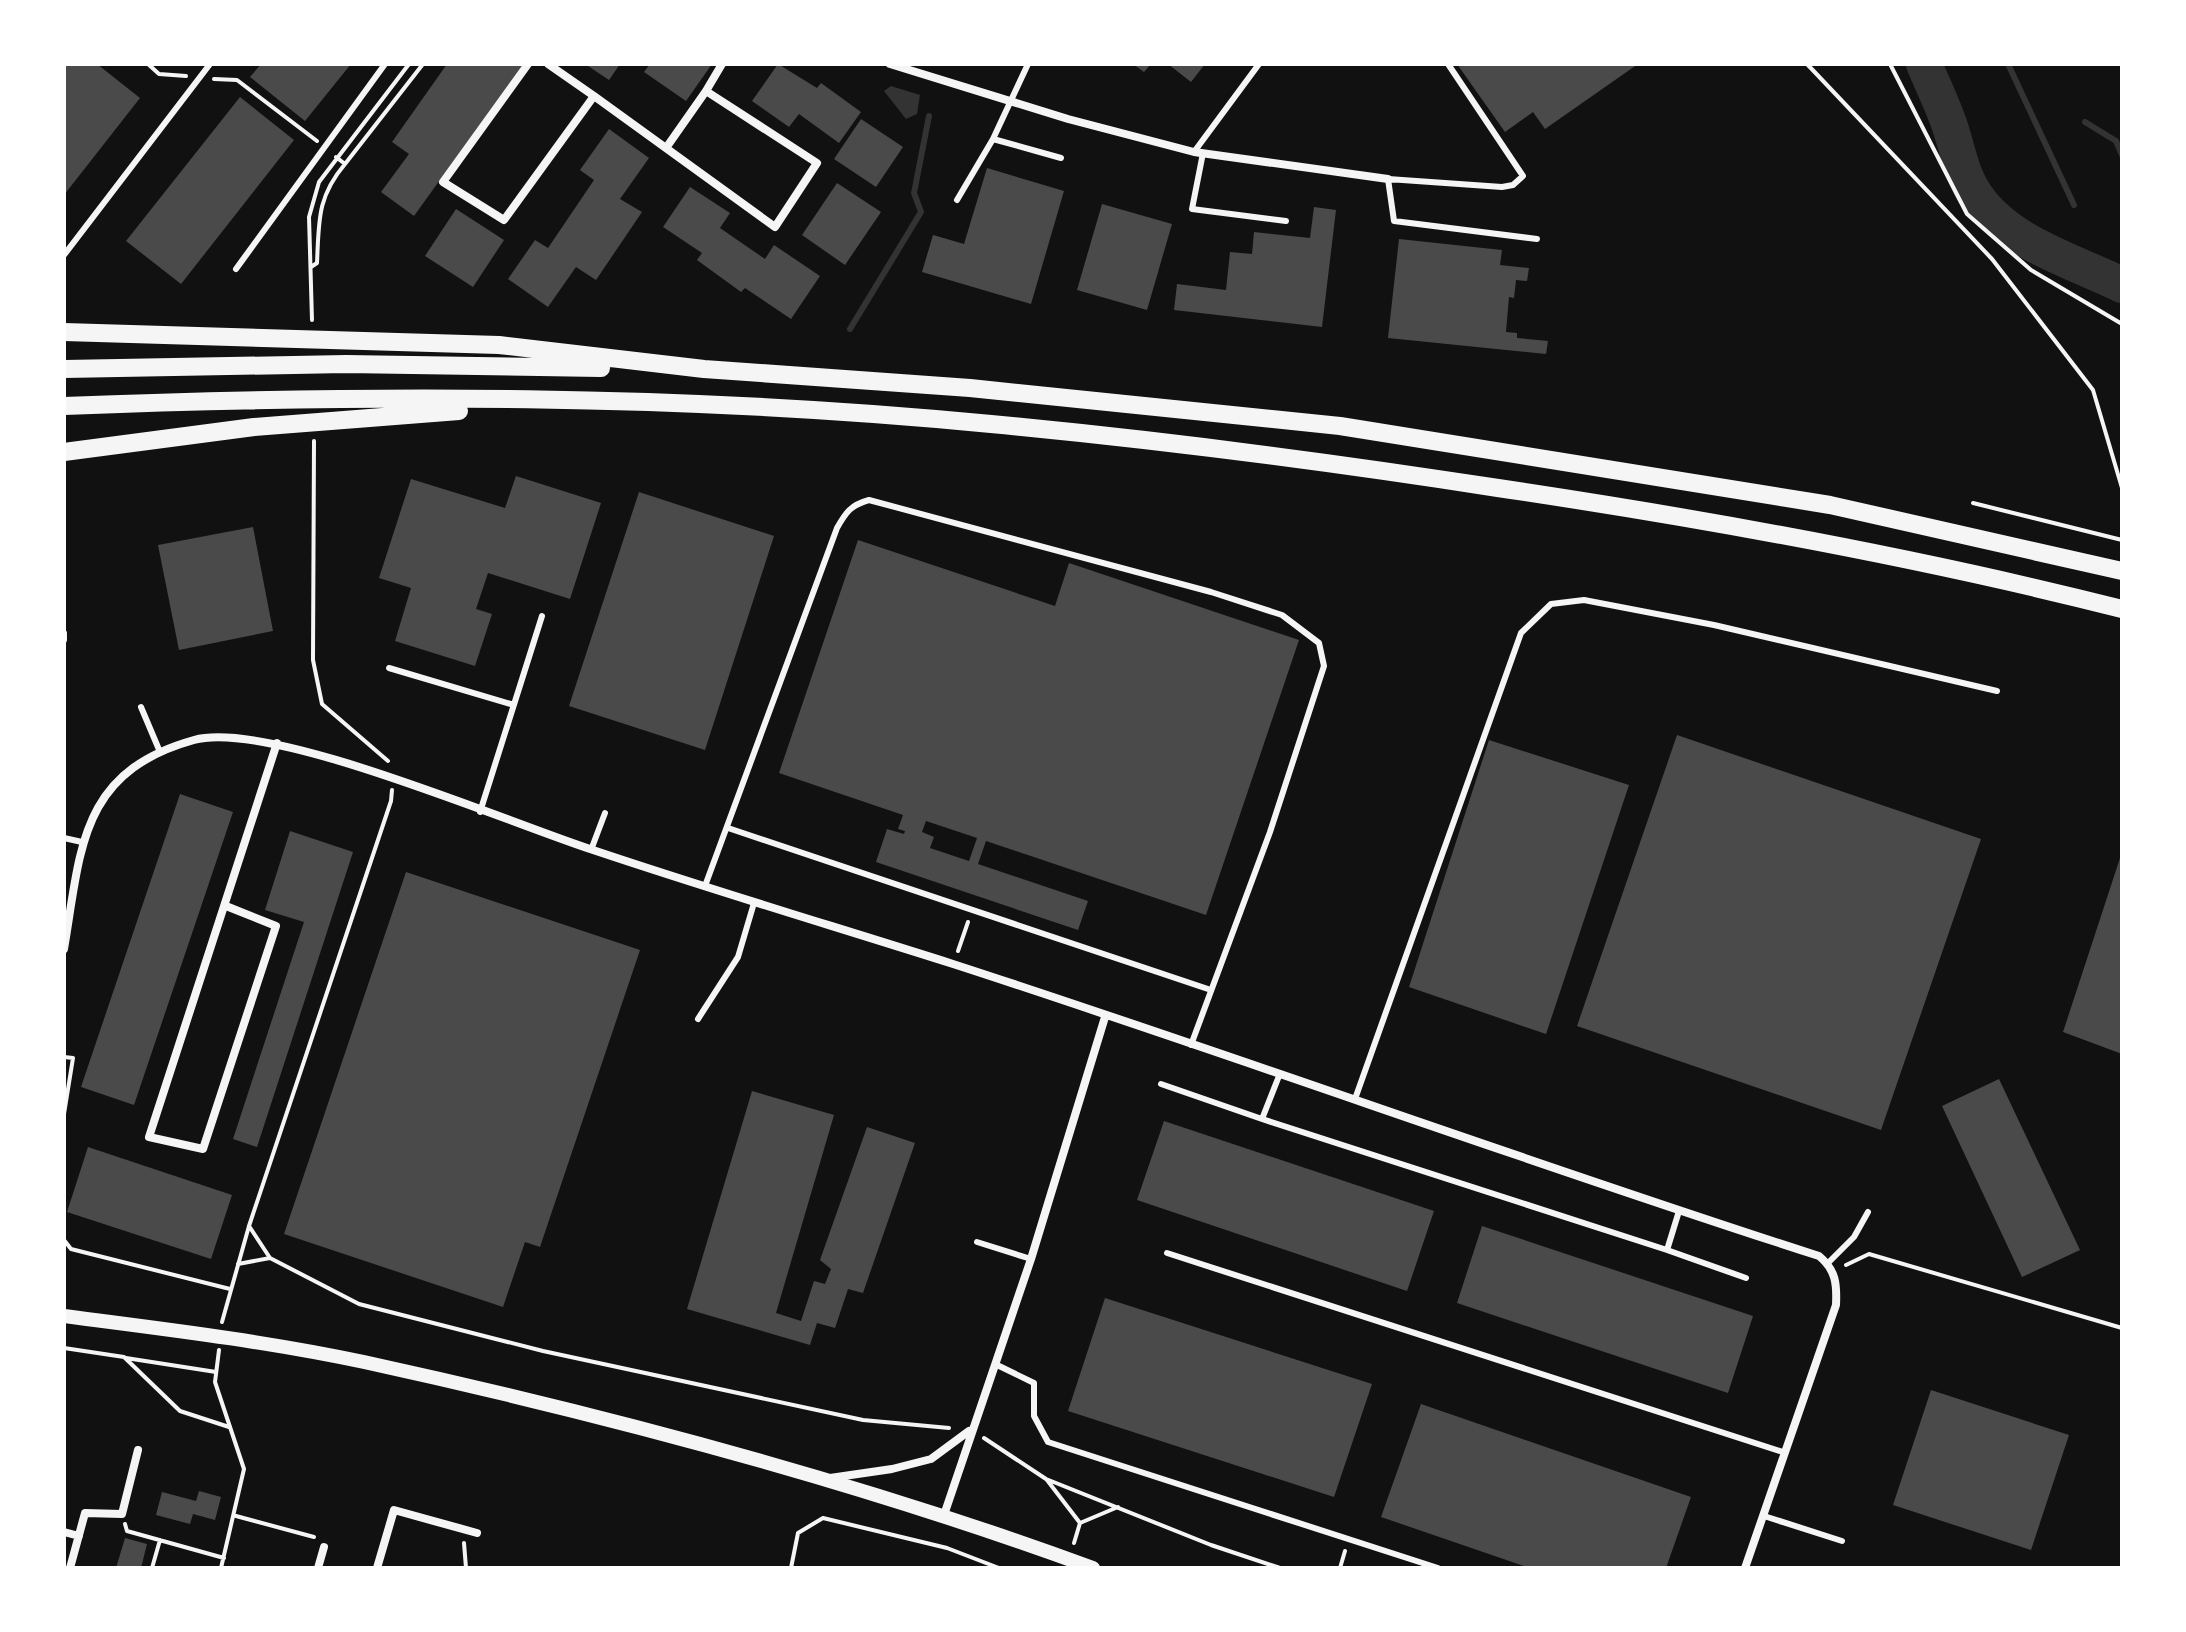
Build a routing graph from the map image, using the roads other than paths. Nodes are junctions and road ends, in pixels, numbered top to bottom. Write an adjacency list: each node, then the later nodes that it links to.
1 (210, 64): 21 (lane)
2 (385, 64): 22 (lane)
3 (528, 64): 11 (street)
4 (548, 64): 11 (street)
5 (722, 64): 10 (street)
6 (890, 64): 12 (street)
7 (1028, 64): 12 (lane)
8 (1259, 64): 15 (lane)
9 (1448, 64): 17 (lane)
10 (706, 91): 14 (street); 14 (street)
11 (594, 96): 14 (street)
12 (1008, 101): 13 (lane); 15 (street)
13 (993, 139): 16 (lane); 18 (lane)
14 (666, 148)
15 (1198, 152): 17 (street); 19 (lane)
16 (1061, 158)
17 (1388, 179): 20 (lane)
18 (957, 200)
19 (1286, 221)
20 (1537, 239)
21 (64, 255)
22 (236, 269)
23 (64, 332): 25 (highway)
24 (64, 369): 25 (highway)
25 (704, 369): 29 (highway)
26 (569, 402): 27 (highway); 28 (highway); 30 (highway)
27 (64, 406)
28 (64, 452)
29 (2122, 571)
30 (2122, 609)
31 (542, 616): 36 (lane)
32 (64, 633): 33 (lane)
33 (64, 640)
34 (389, 668): 36 (lane)
35 (1997, 691): 56 (lane)
36 (514, 705): 40 (lane)
37 (141, 707): 39 (lane)
38 (277, 743): 39 (street); 40 (street); 48 (street)
39 (160, 752): 44 (street)
40 (480, 812): 45 (street)
41 (605, 813): 45 (lane)
42 (728, 828): 46 (lane); 50 (lane); 50 (lane)
43 (64, 838): 44 (lane)
44 (82, 842): 49 (street)
45 (591, 850): 46 (street)
46 (705, 886): 47 (street)
47 (754, 903): 51 (street); 52 (lane)
48 (226, 906): 48 (street)
49 (64, 949)
50 (1211, 990): 53 (lane)
51 (1105, 1017): 53 (street); 63 (street)
52 (698, 1019)
53 (1191, 1045): 54 (street)
54 (1279, 1076): 56 (street); 57 (lane)
55 (1161, 1084): 57 (lane)
56 (1355, 1099): 58 (street)
57 (1262, 1119): 61 (lane)
58 (1679, 1211): 61 (lane); 64 (street)
59 (1868, 1212): 64 (lane)
60 (977, 1242): 63 (lane)
61 (1667, 1250): 65 (lane)
62 (1167, 1253): 70 (lane)
63 (1031, 1259): 67 (street)
64 (1830, 1267): 70 (street)
65 (1746, 1278)
66 (64, 1316): 71 (street)
67 (995, 1364): 68 (street); 83 (lane)
68 (971, 1430): 71 (street); 72 (street)
69 (138, 1450): 76 (street)
70 (1783, 1452): 73 (street)
71 (829, 1478): 72 (street)
72 (944, 1515): 79 (street)
73 (1764, 1516): 77 (lane); 84 (street)
74 (64, 1532): 76 (street)
75 (477, 1533): 82 (street)
76 (79, 1536): 80 (street)
77 (1842, 1541)
78 (324, 1547): 81 (street)
79 (1091, 1567)
80 (70, 1568)
81 (318, 1568)
82 (377, 1568)
83 (1438, 1568)
84 (1745, 1568)

